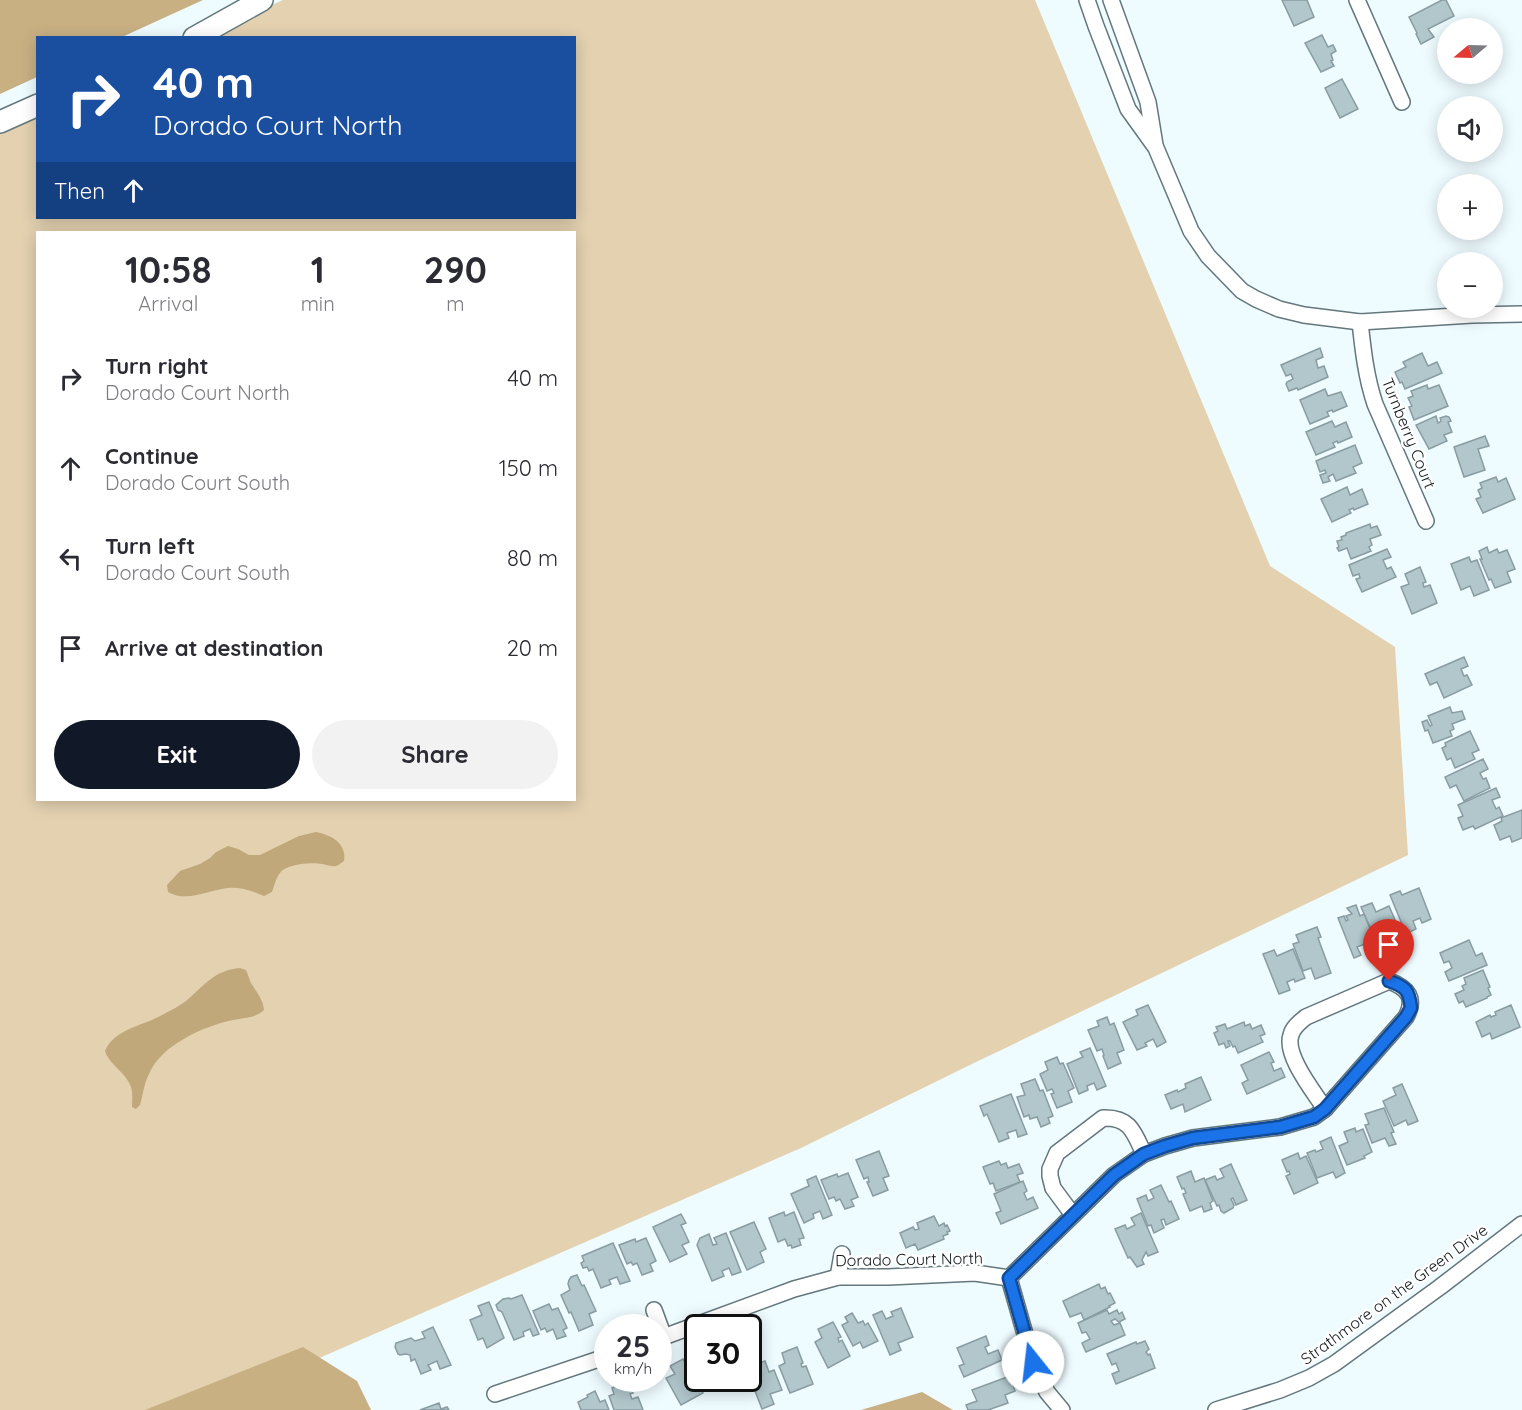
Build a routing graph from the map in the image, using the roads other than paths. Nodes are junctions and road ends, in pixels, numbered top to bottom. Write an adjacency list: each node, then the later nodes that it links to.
1 (262, 0): 5 (street)
2 (1087, 0): 7 (street)
3 (1111, 0): 6 (street)
4 (1357, 0): 8 (street)
5 (198, 36)
6 (1140, 79): 7 (street); 11 (street)
7 (1119, 86): 11 (street)
8 (1402, 102)
9 (36, 106): 10 (street)
10 (0, 122)
11 (1156, 148): 13 (street)
12 (1522, 314): 13 (street)
13 (1360, 322): 14 (street, Turnberry Court)
14 (1426, 521)
15 (1325, 1109): 15 (street); 16 (street)
16 (1144, 1154): 17 (street); 17 (street)
17 (1073, 1215): 21 (street)
18 (1522, 1224): 31 (street, Strathmore on the Green Drive)
19 (842, 1254): 20 (street)
20 (838, 1277): 21 (street, Dorado Court North); 23 (street, Dorado Court North)
21 (1009, 1278): 29 (street)
22 (654, 1310): 24 (street)
23 (738, 1311): 25 (street); 26 (street, Dorado Court North)
24 (655, 1314)
25 (739, 1314)
26 (672, 1334)
27 (594, 1361): 28 (street)
28 (495, 1394)
29 (1062, 1410)
30 (1216, 1410): 31 (street, Strathmore on the Green Drive)
31 (1221, 1410)

